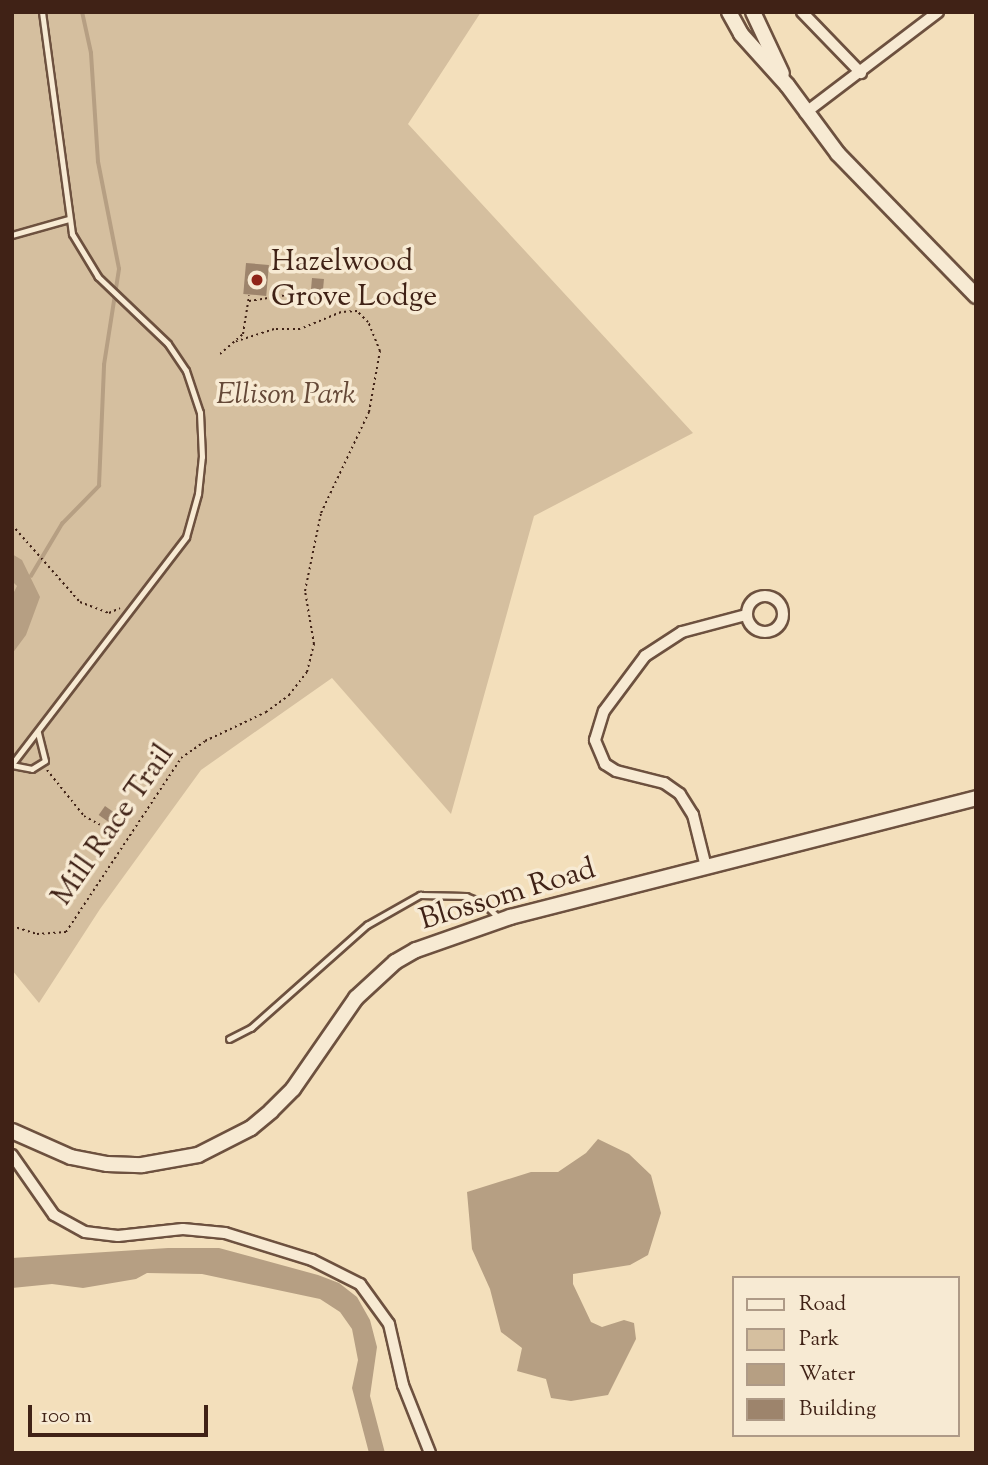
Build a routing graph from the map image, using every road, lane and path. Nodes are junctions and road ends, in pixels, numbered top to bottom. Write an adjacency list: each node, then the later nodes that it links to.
1 (42, 12): 9 (lane)
2 (729, 12): 7 (street)
3 (753, 12): 7 (street)
4 (802, 12): 6 (street)
5 (938, 12): 6 (street)
6 (861, 73): 8 (street)
7 (787, 85): 8 (street)
8 (805, 113): 13 (street)
9 (69, 219): 10 (lane); 18 (lane)
10 (12, 235)
11 (312, 291): 14 (path)
12 (249, 295): 14 (path)
13 (976, 296)
14 (248, 302): 15 (path)
15 (236, 341): 16 (path); 27 (path, Mill Race Trail)
16 (220, 354)
17 (12, 525): 18 (path)
18 (144, 590): 20 (lane)
19 (746, 615): 25 (street)
20 (37, 732): 21 (lane); 22 (lane)
21 (42, 764): 22 (lane); 24 (path)
22 (12, 765)
23 (976, 798): 25 (street, Blossom Road)
24 (100, 825)
25 (706, 867): 26 (street, Blossom Road)
26 (501, 920): 28 (lane); 29 (street, Blossom Road)
27 (12, 926)
28 (229, 1039)
29 (12, 1130)
30 (12, 1156): 31 (street)
31 (430, 1453)

